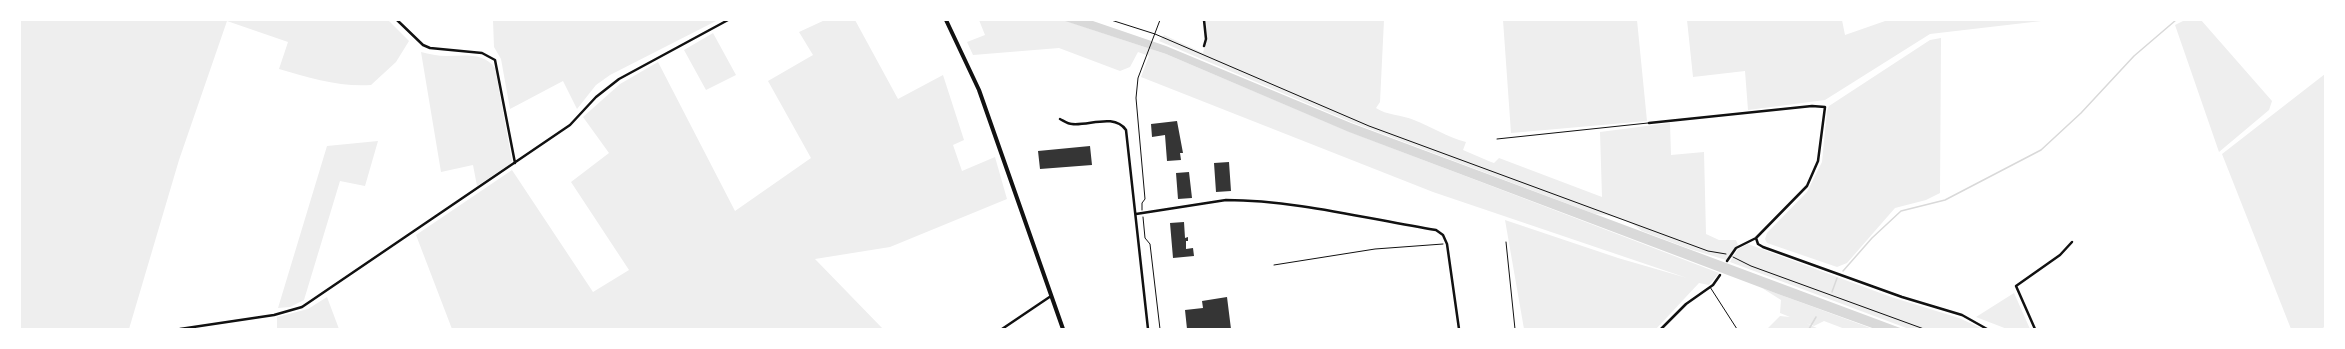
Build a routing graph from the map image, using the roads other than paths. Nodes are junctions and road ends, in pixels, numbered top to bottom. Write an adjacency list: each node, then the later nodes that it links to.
1 (397, 20): 9 (street)
2 (728, 20): 9 (street)
3 (946, 20): 16 (main road)
4 (1204, 20): 5 (street)
5 (1204, 46)
6 (1060, 119): 10 (street)
7 (1649, 123): 8 (lane); 11 (street)
8 (1498, 139)
9 (516, 164): 17 (street)
10 (1136, 214): 20 (street); 21 (street)
11 (1756, 238): 13 (street); 24 (street)
12 (2072, 242): 25 (street)
13 (1727, 261)
14 (1720, 275): 15 (street)
15 (1710, 287): 22 (street); 23 (lane)
16 (1051, 296): 18 (street); 19 (main road)
17 (180, 329)
18 (1002, 329)
19 (1063, 329)
20 (1148, 329)
21 (1459, 329)
22 (1661, 329)
23 (1737, 329)
24 (1987, 329)
25 (2035, 329)

